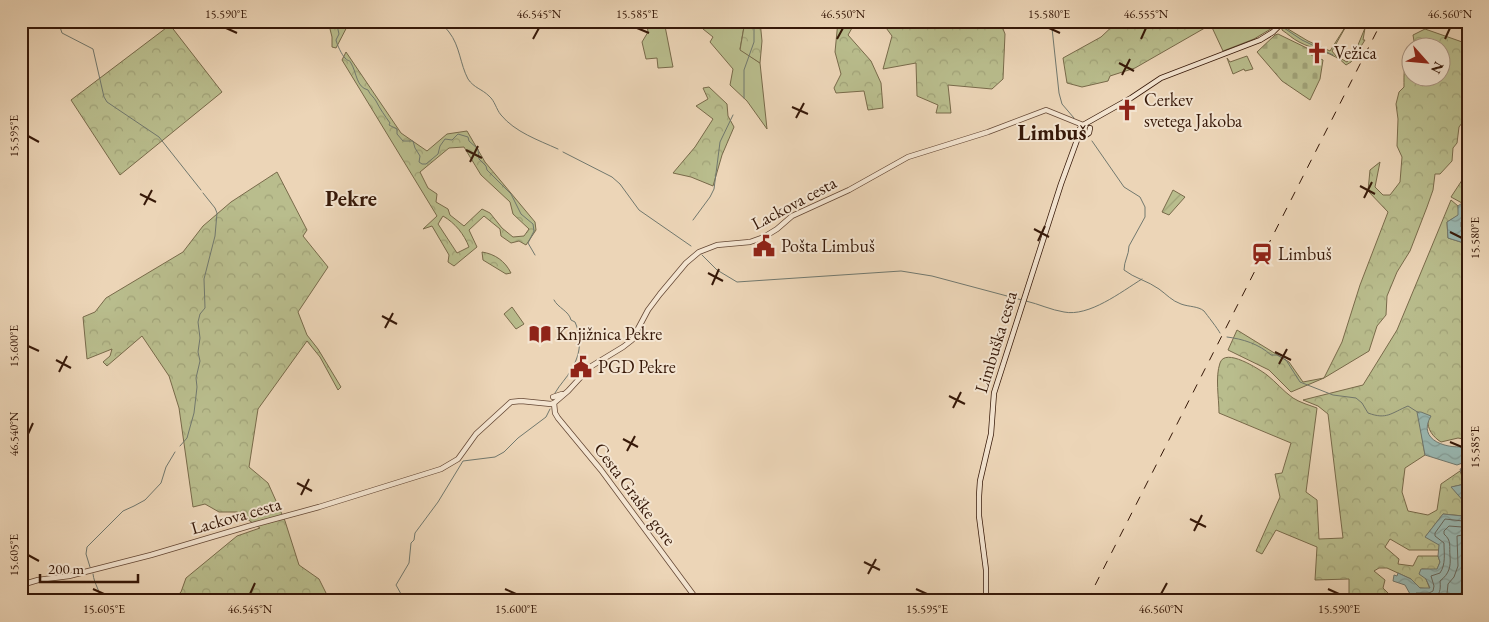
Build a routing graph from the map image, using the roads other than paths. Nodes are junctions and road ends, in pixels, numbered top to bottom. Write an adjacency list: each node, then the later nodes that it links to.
1 (1284, 21): 2 (street)
2 (1104, 113): 4 (street); 5 (street)
3 (1066, 119): 4 (street, Lackova cesta); 6 (street); 9 (street, Lackova cesta)
4 (1083, 124): 5 (street); 6 (street)
5 (1090, 128): 7 (street)
6 (1079, 131): 7 (street); 8 (street)
7 (1084, 136): 8 (street)
8 (1072, 156): 12 (street, Limbuška cesta)
9 (551, 401): 10 (street, Lackova cesta); 11 (street, Cesta Graške gore)
10 (21, 586)
11 (698, 601)
12 (986, 601)

